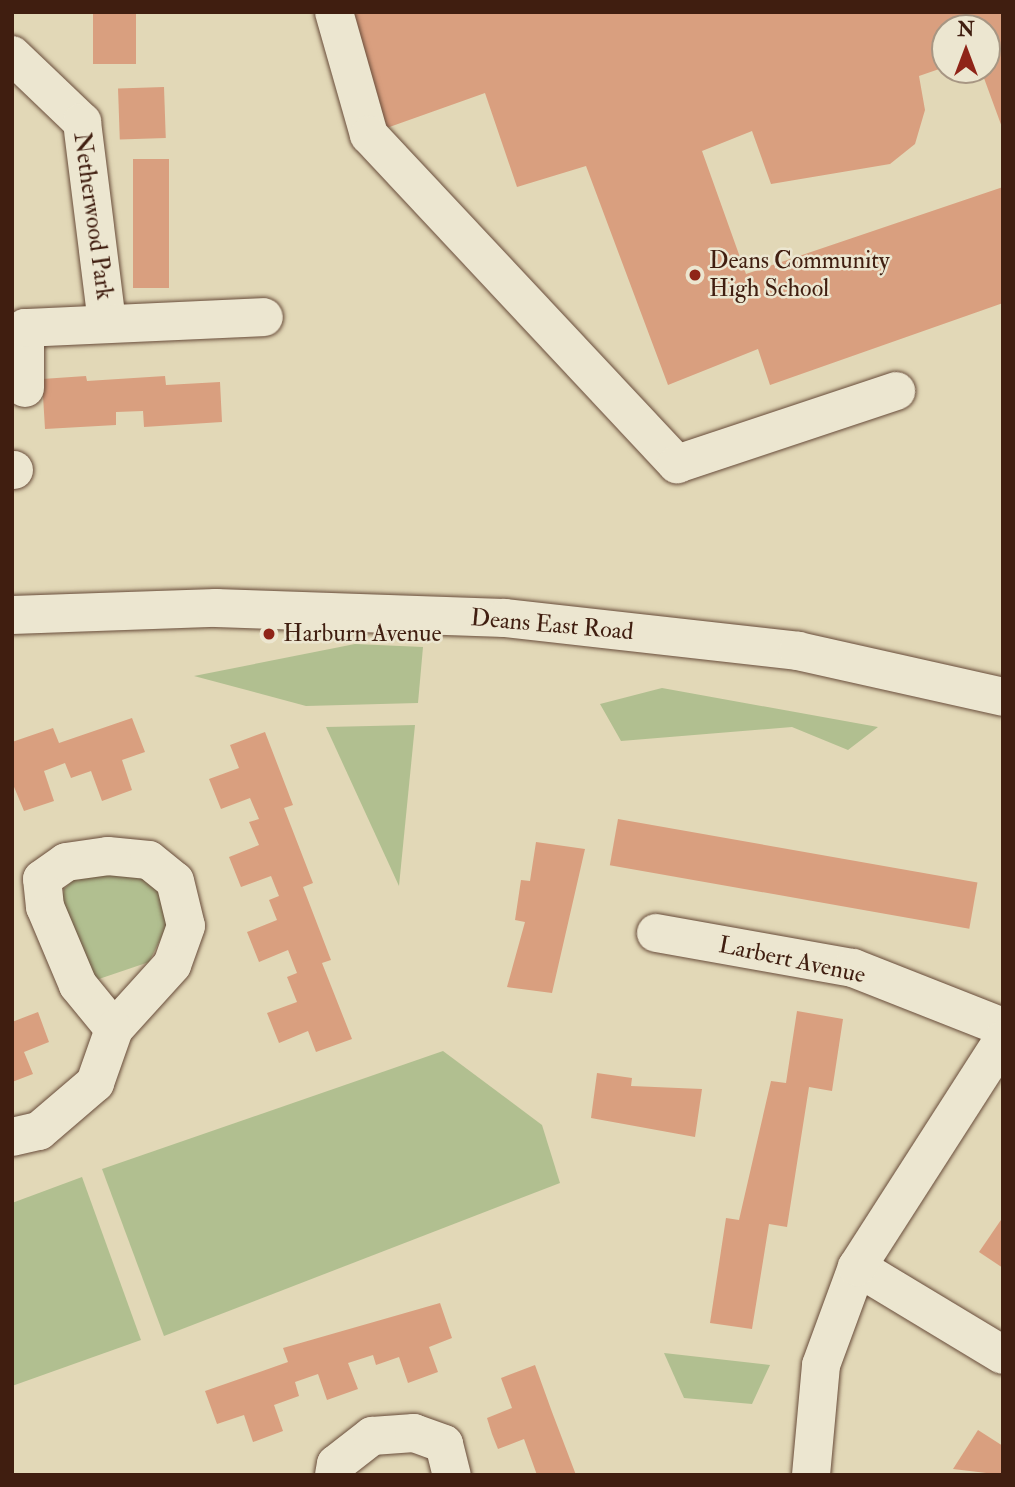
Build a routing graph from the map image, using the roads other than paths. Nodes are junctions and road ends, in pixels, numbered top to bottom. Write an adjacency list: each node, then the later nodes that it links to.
1 (334, 12): 6 (street)
2 (12, 55): 4 (street, Netherwood Park)
3 (264, 317): 4 (street, Netherwood Park)
4 (107, 322): 5 (street, Netherwood Park)
5 (25, 388)
6 (896, 391)
7 (12, 615): 8 (street, Deans East Road)
8 (1003, 697)
9 (656, 933): 10 (street, Larbert Avenue)
10 (1003, 1027)
11 (114, 1030): 11 (street); 13 (street)
12 (1003, 1040): 14 (street)
13 (12, 1137)
14 (857, 1267): 15 (street); 18 (street)
15 (1003, 1355)
16 (334, 1475): 17 (street)
17 (452, 1475)
18 (811, 1475)

